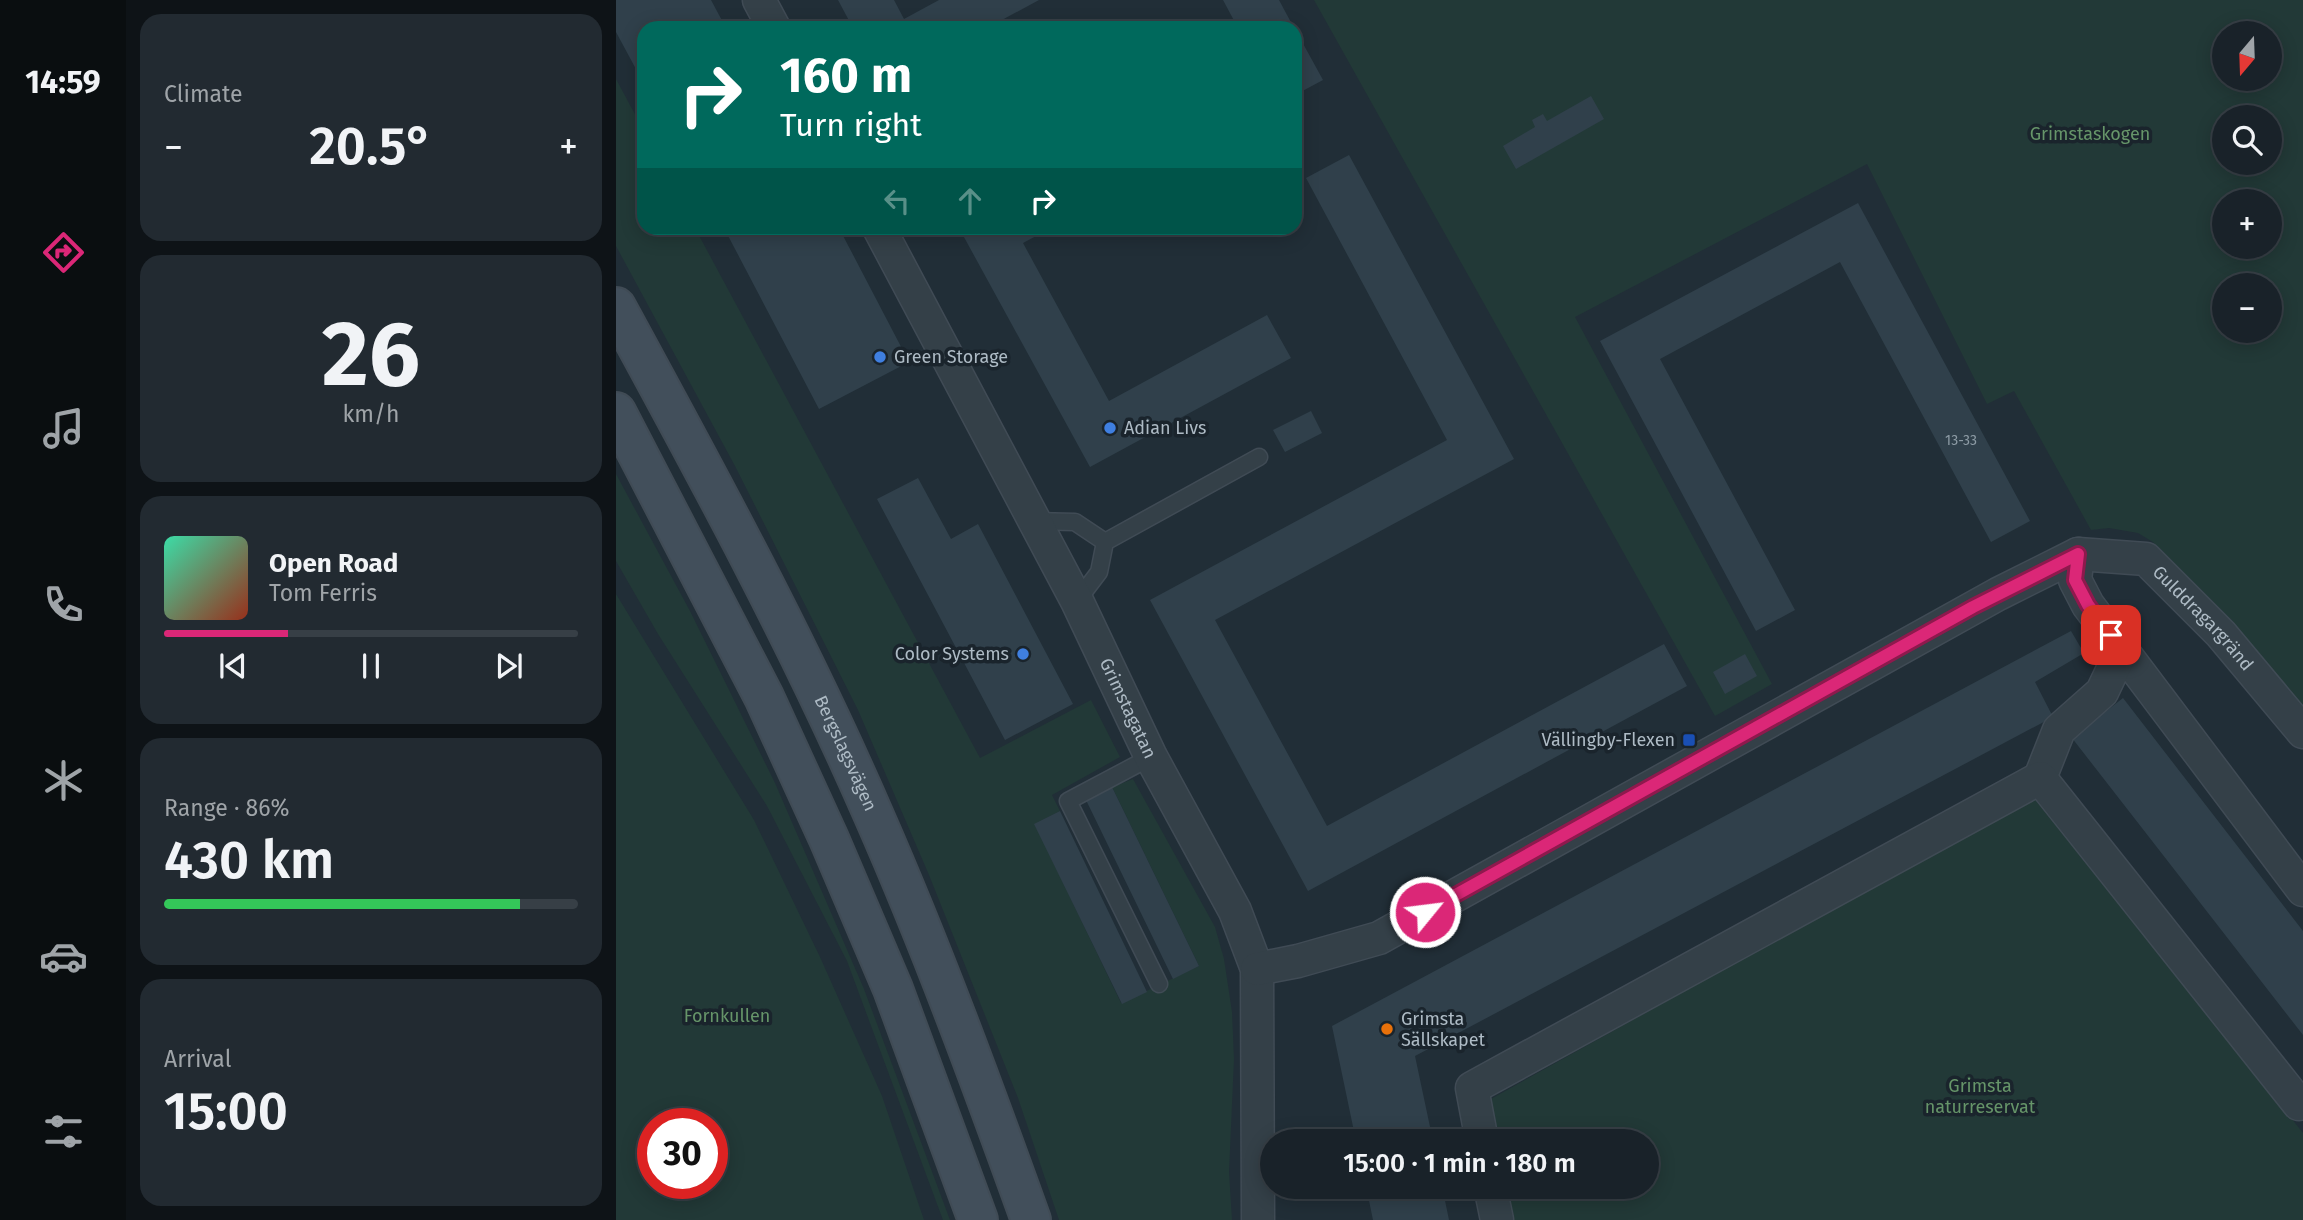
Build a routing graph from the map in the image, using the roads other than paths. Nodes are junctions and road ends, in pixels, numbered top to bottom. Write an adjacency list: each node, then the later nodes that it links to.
1 (759, 0): 2 (street)
2 (770, 21)
3 (883, 235): 7 (street, Grimstagatan)
4 (616, 307): 22 (main road, Bergslagsvägen)
5 (616, 412): 21 (main road)
6 (1259, 457): 8 (lane)
7 (1033, 521): 8 (lane); 10 (street, Grimstagatan)
8 (1105, 542): 10 (lane)
9 (2078, 554): 11 (street); 12 (street, Gulddragargränd); 16 (street)
10 (1077, 601): 13 (street, Grimstagatan)
11 (2122, 650): 14 (street); 15 (street)
12 (2303, 732)
13 (1152, 757): 16 (street, Grimstagatan); 17 (lane)
14 (2040, 778): 18 (street); 19 (street)
15 (2303, 890)
16 (1257, 969): 23 (street, Grimstagatan)
17 (1159, 984)
18 (2303, 1103)
19 (1480, 1129)
20 (1493, 1199): 24 (street)
21 (978, 1220)
22 (1031, 1220)
23 (1258, 1220)
24 (1497, 1220)

